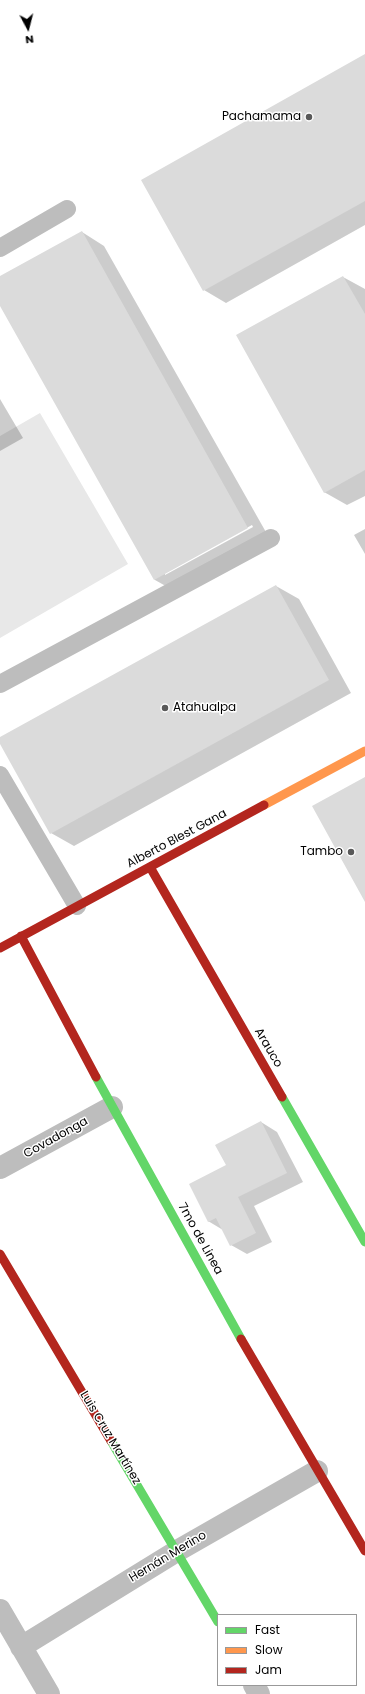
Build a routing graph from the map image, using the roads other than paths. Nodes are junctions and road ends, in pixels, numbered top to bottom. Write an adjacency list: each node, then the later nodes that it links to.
1 (67, 209): 2 (lane)
2 (0, 248)
3 (271, 538): 4 (lane)
4 (0, 684)
5 (365, 751): 7 (street, Alberto Blest Gana)
6 (0, 775): 8 (lane)
7 (150, 867): 8 (street, Alberto Blest Gana); 13 (street, Arauco)
8 (77, 906): 9 (street, Alberto Blest Gana)
9 (21, 936): 10 (street, Alberto Blest Gana); 11 (street, 7mo de Linea)
10 (0, 948)
11 (112, 1107): 12 (street, Covadonga); 15 (street, 7mo de Linea)
12 (0, 1168)
13 (365, 1242)
14 (0, 1254): 16 (street, Luis Cruz Martínez)
15 (317, 1471): 16 (street, Hernán Merino); 17 (street, 7mo de Linea)
16 (177, 1551): 19 (street, Luis Cruz Martínez); 20 (street, Hernán Merino)
17 (365, 1551)
18 (0, 1610): 20 (street)
19 (217, 1620)
20 (21, 1647): 21 (street)
21 (49, 1694)

